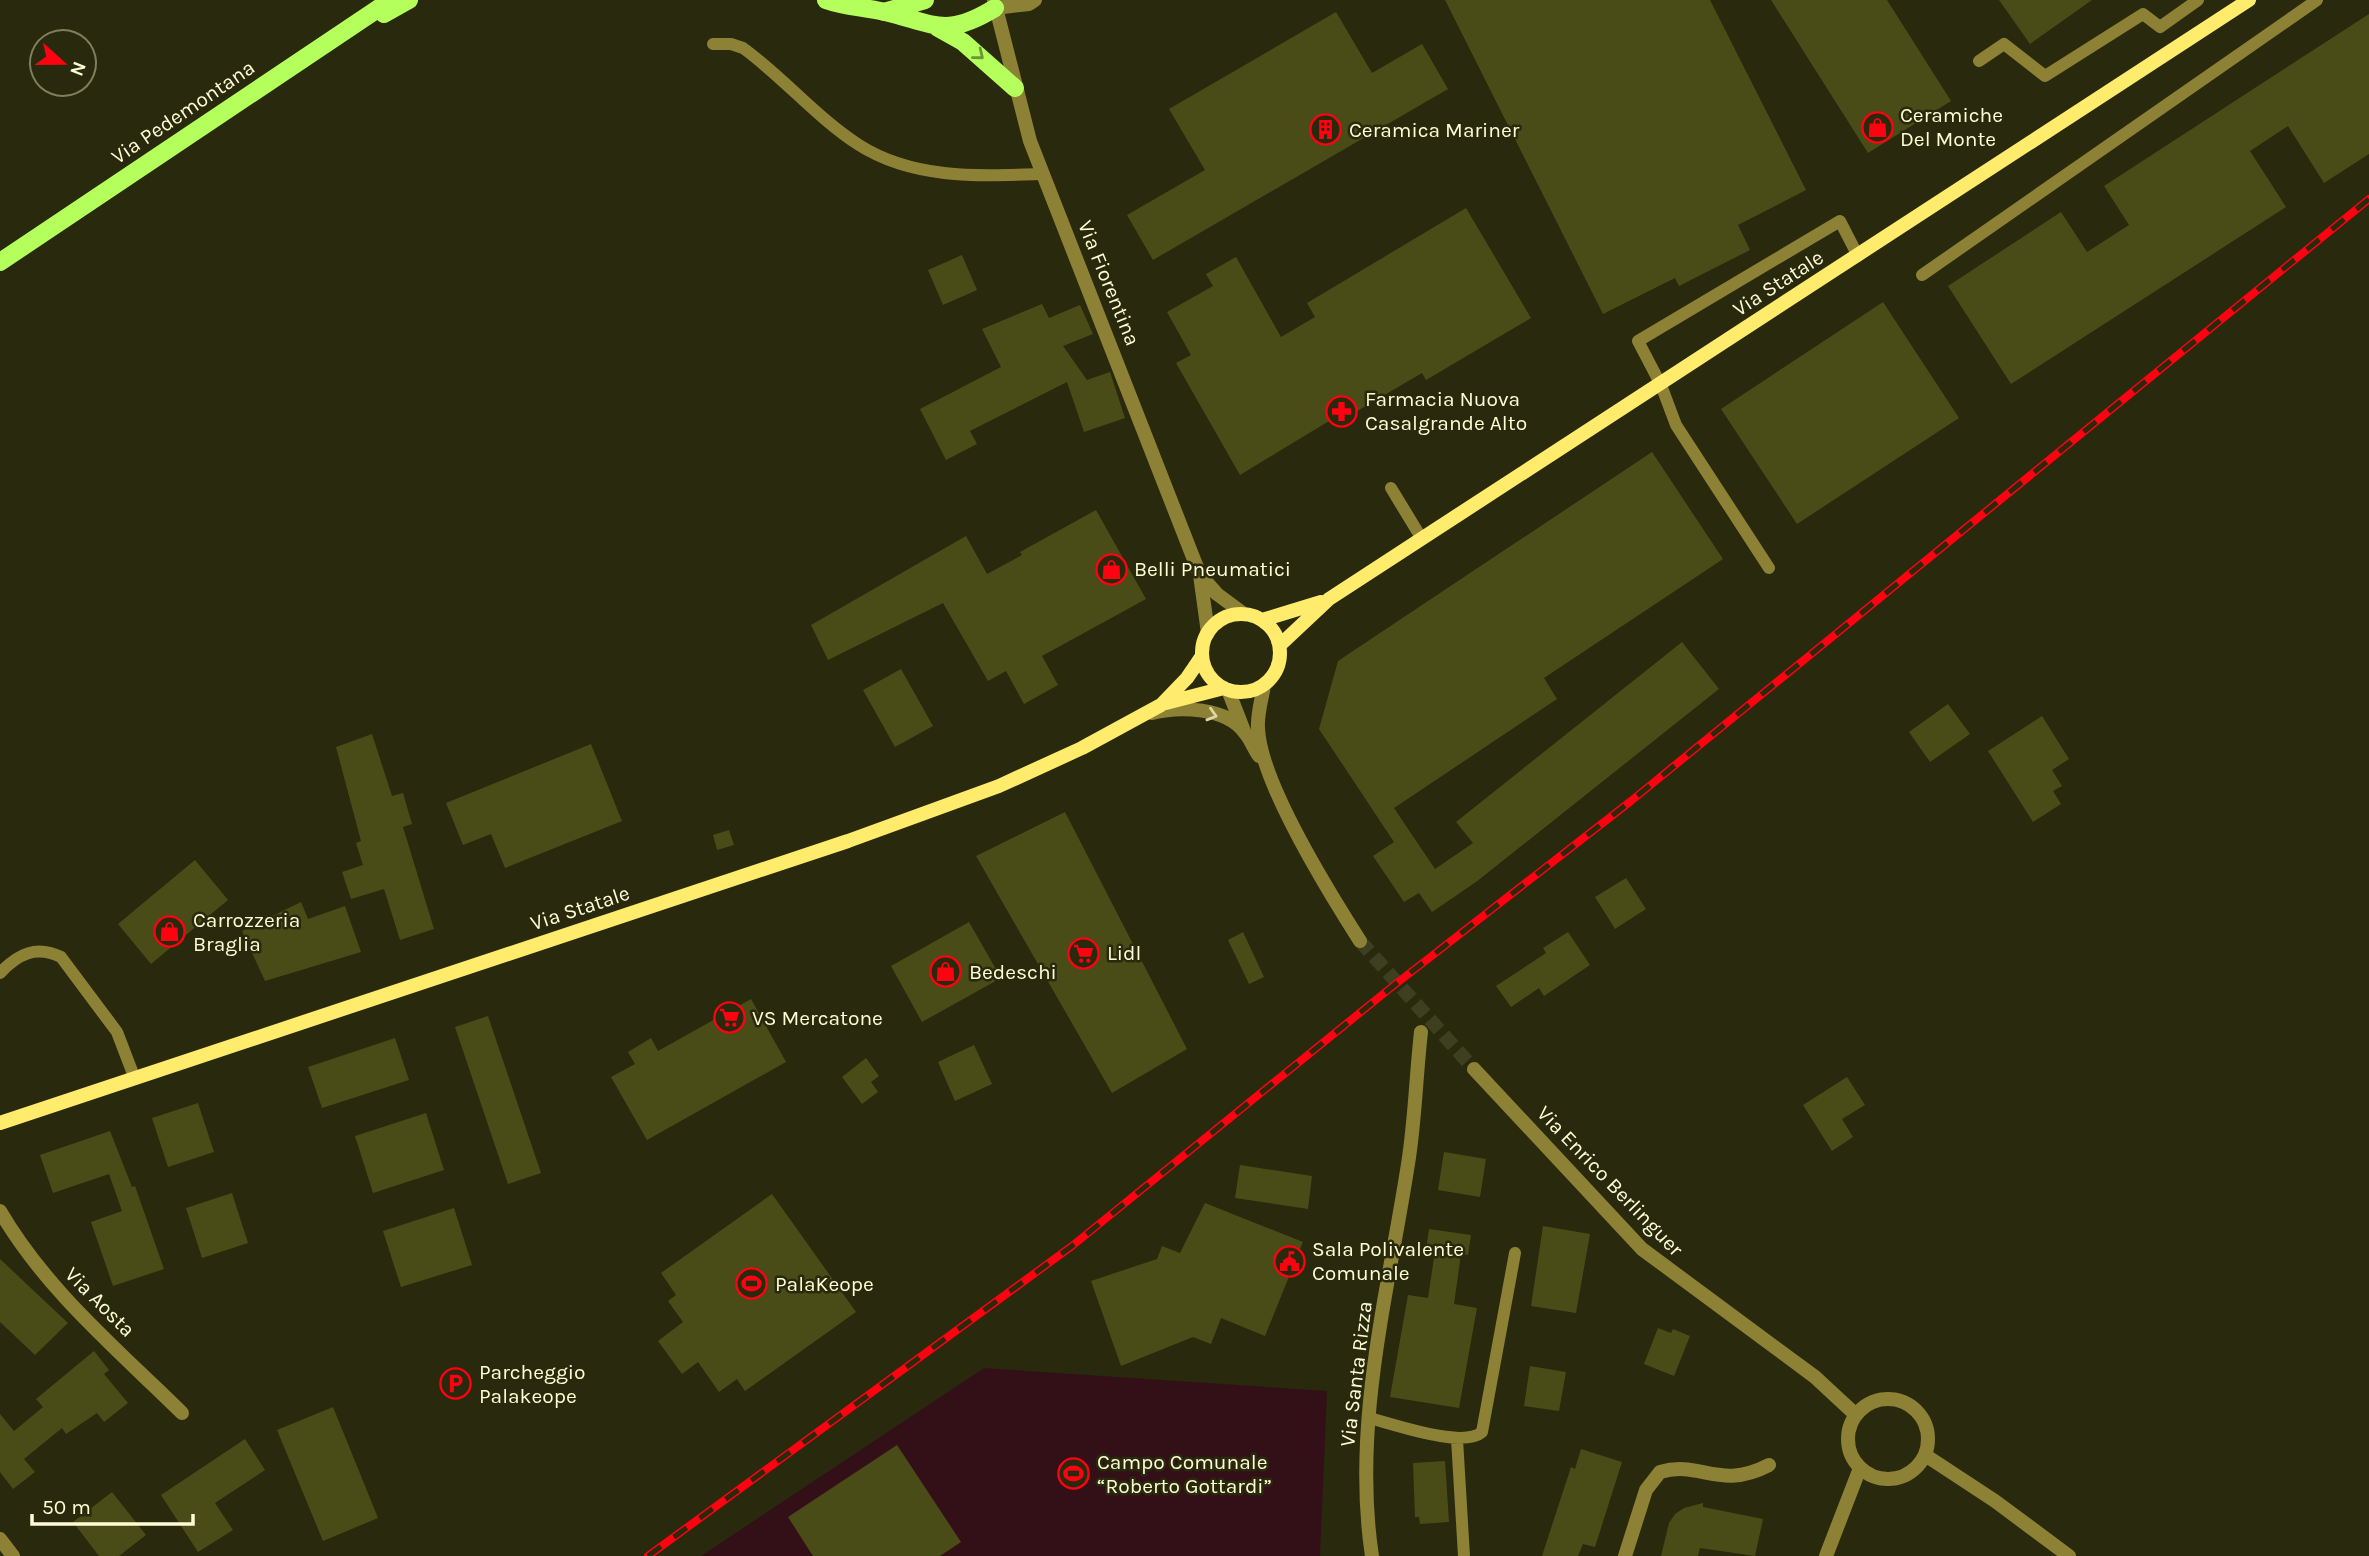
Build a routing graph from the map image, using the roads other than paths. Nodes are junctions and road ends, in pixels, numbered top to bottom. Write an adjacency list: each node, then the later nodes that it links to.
1 (376, 0): 15 (main road)
2 (391, 0): 15 (main road, Via Pedemontana)
3 (409, 0): 15 (main road)
4 (826, 0): 11 (main road)
5 (925, 0): 11 (main road)
6 (1035, 0): 10 (street)
7 (2198, 0): 14 (lane)
8 (2249, 0): 18 (main road, Via Statale)
9 (2317, 0): 20 (lane)
10 (995, 4): 12 (main road); 16 (street, Via Fiorentina)
11 (884, 12): 12 (main road)
12 (938, 28): 16 (main road, one-way to 16)
13 (713, 44): 17 (lane)
14 (1979, 61)
15 (281, 74): 19 (main road, Via Pedemontana)
16 (1015, 88): 17 (street, Via Fiorentina)
17 (1043, 174): 25 (street, Via Fiorentina)
18 (1858, 256): 21 (main road, Via Statale); 21 (lane)
19 (0, 262)
20 (1922, 275)
21 (1661, 385): 23 (main road, Via Statale); 24 (lane)
22 (1391, 488): 23 (lane)
23 (1422, 539): 26 (main road, Via Statale)
24 (1769, 568)
25 (1200, 575): 27 (street, Via Fiorentina); 29 (street, Via Fiorentina)
26 (1329, 599): 28 (main road, Via Statale); 30 (main road, Via Statale)
27 (1244, 614): 28 (main road); 29 (main road)
28 (1262, 620): 30 (main road)
29 (1208, 633): 31 (main road, Via Statale)
30 (1280, 645): 32 (main road, Via Statale)
31 (1202, 656): 33 (main road); 34 (main road, Via Statale)
32 (1264, 685): 33 (main road, Via Statale); 37 (street)
33 (1226, 689): 34 (main road, Via Statale); 36 (street)
34 (1161, 705): 35 (main road, Via Statale)
35 (1145, 715): 36 (street, one-way to 36); 42 (main road, Via Statale)
36 (1244, 731): 37 (street)
37 (1268, 769): 38 (street)
38 (1360, 941)
39 (0, 973): 42 (lane)
40 (1421, 1032): 48 (street, Via Santa Rizza)
41 (1474, 1069): 47 (street, Via Enrico Berlinguer)
42 (135, 1079): 43 (main road, Via Statale)
43 (0, 1123)
44 (0, 1211): 46 (street, Via Aosta)
45 (1516, 1253): 49 (lane)
46 (181, 1413)
47 (1856, 1415): 50 (street); 52 (street)
48 (1369, 1418): 49 (lane); 55 (street, Via Santa Rizza)
49 (1457, 1439): 56 (lane)
50 (1926, 1455): 52 (street); 59 (street)
51 (1769, 1465): 57 (street)
52 (1860, 1468): 58 (street)
53 (0, 1539): 54 (street)
54 (13, 1556)
55 (1372, 1556)
56 (1464, 1556)
57 (1625, 1556)
58 (1826, 1556)
59 (2069, 1556)

